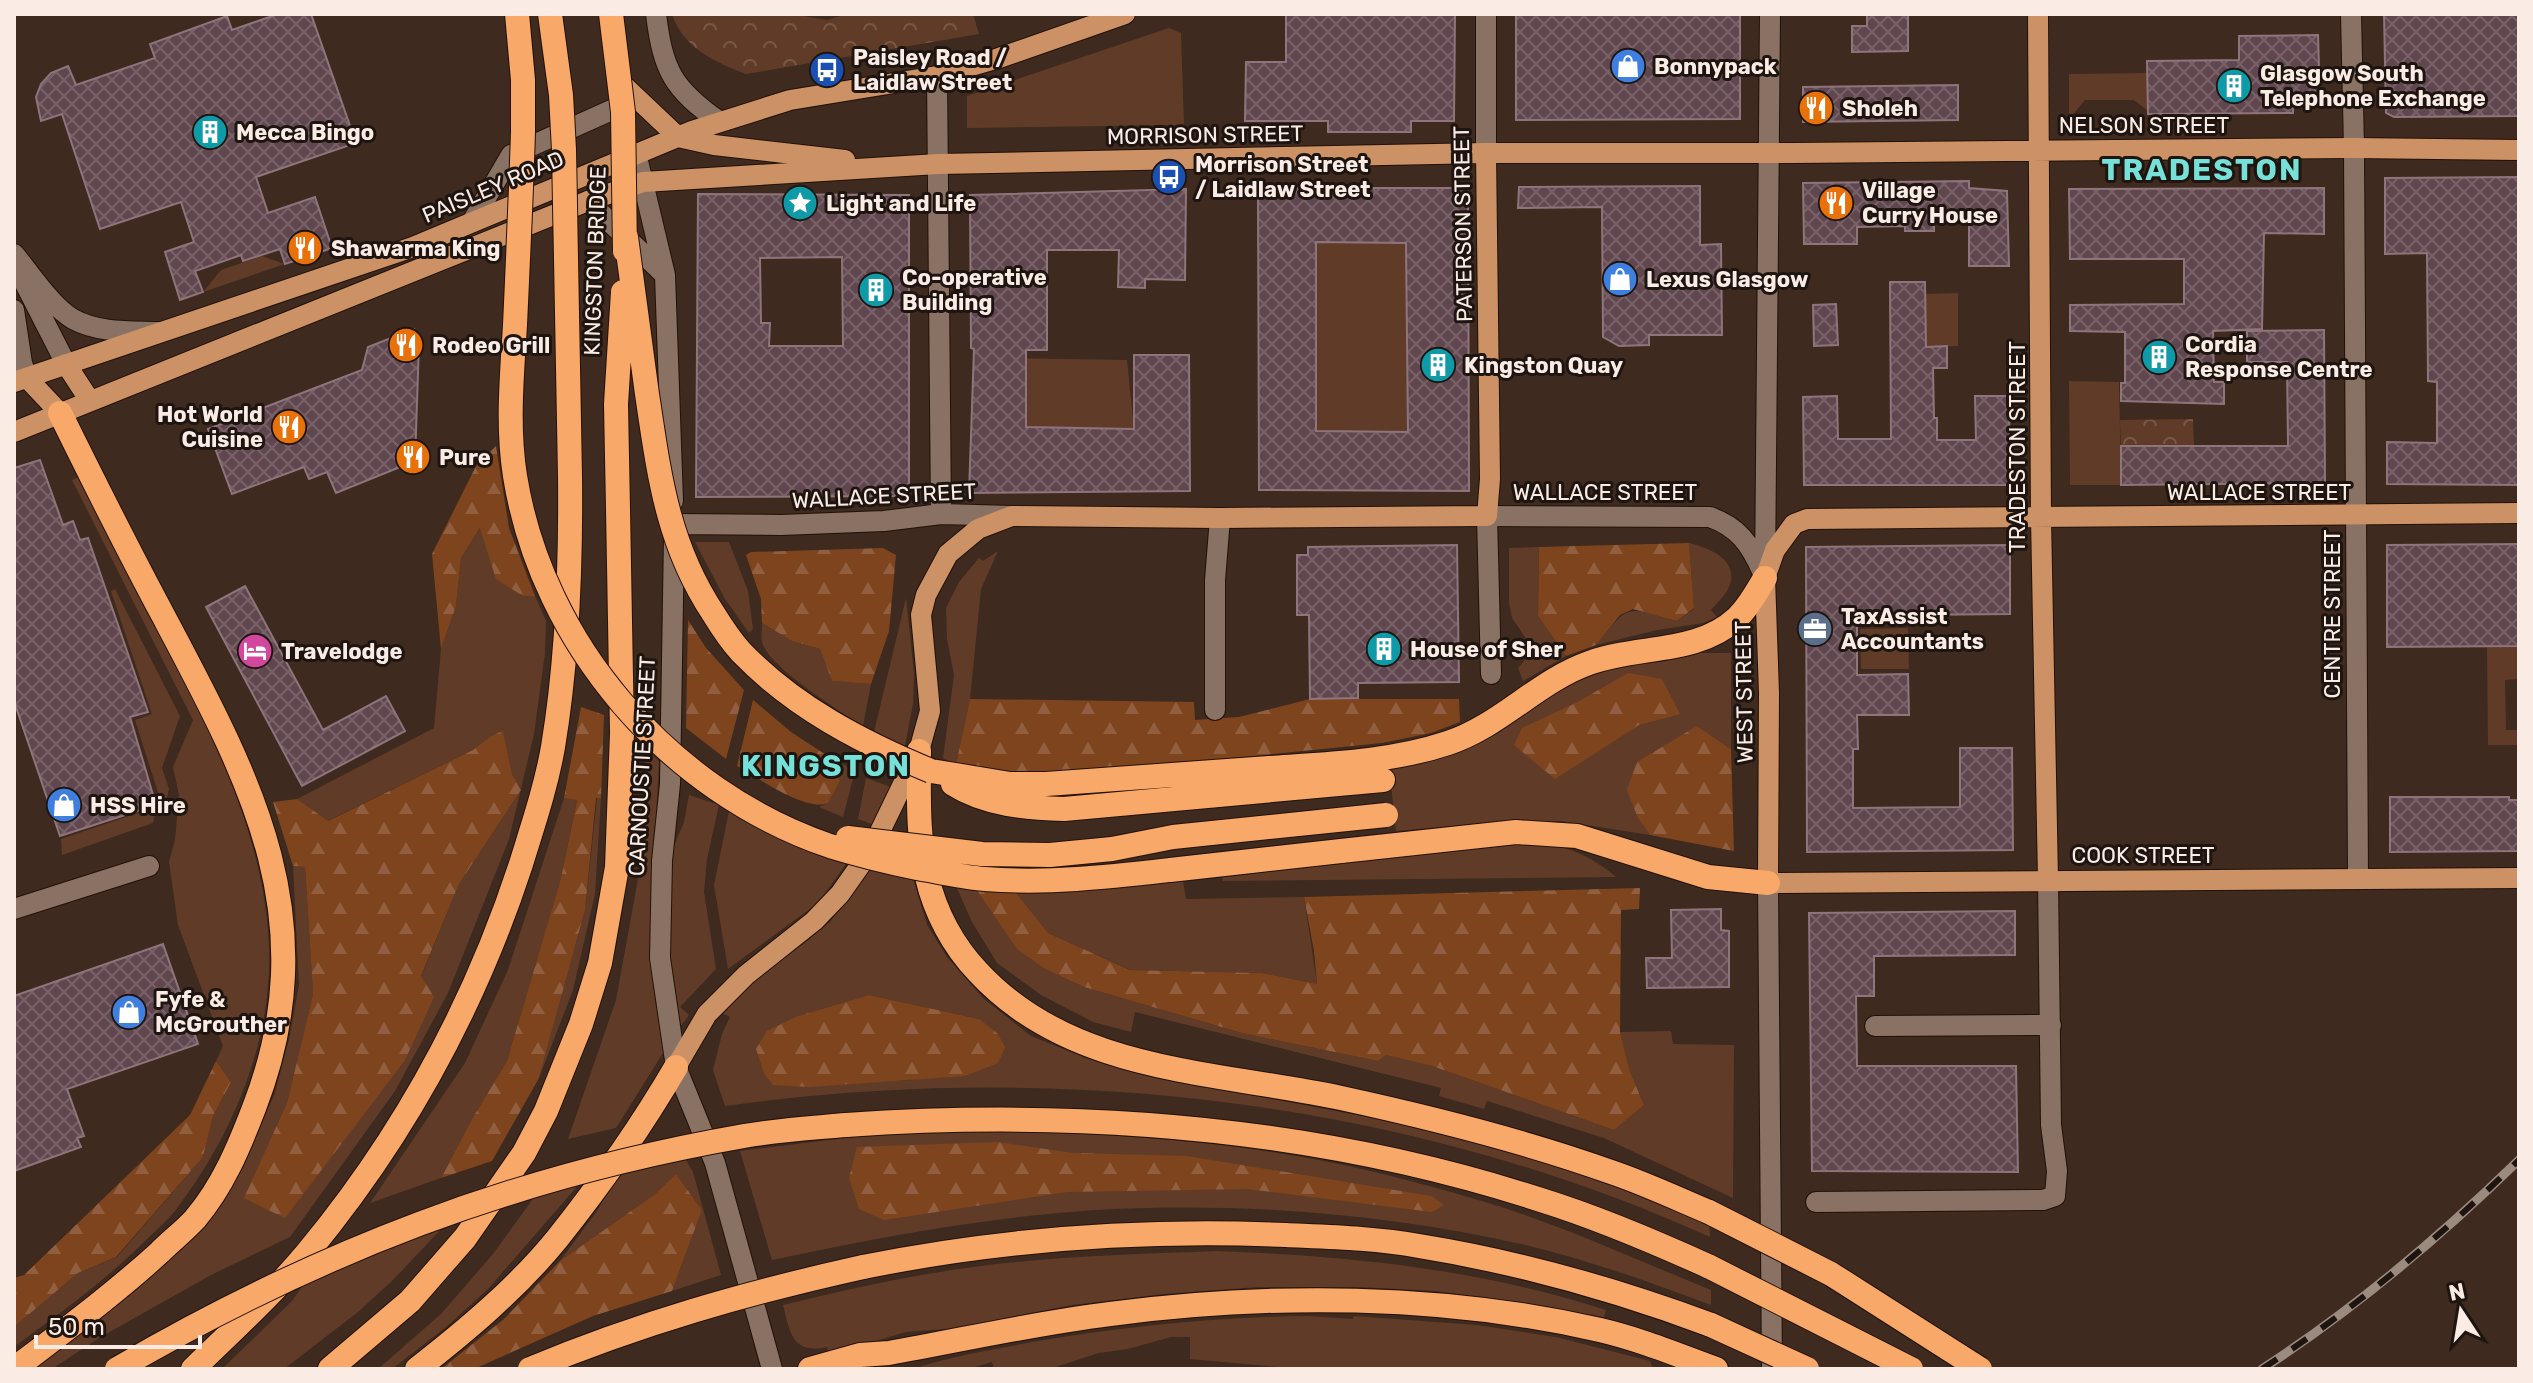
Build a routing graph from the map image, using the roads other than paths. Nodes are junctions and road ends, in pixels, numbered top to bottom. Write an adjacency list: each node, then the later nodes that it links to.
1 (517, 14): 51 (highway, bridge)
2 (550, 14): 66 (highway, KINGSTON BRIDGE, bridge)
3 (604, 14): 12 (street, CARNOUSTIE STREET)
4 (611, 14): 26 (highway, KINGSTON BRIDGE, bridge)
5 (656, 14): 13 (street)
6 (1125, 14): 11 (main road, PAISLEY ROAD)
7 (1486, 14): 19 (street, PATERSON STREET)
8 (1770, 14): 20 (street, WEST STREET)
9 (2038, 14): 16 (main road, TRADESTON STREET)
10 (2351, 14): 15 (street, CENTRE STREET)
11 (937, 76): 13 (main road, PAISLEY ROAD); 21 (street)
12 (623, 94): 14 (main road); 18 (street, CARNOUSTIE STREET); 25 (street)
13 (720, 122): 14 (main road, PAISLEY ROAD)
14 (678, 137): 18 (main road, PAISLEY ROAD); 22 (main road)
15 (2354, 148): 16 (main road, NELSON STREET); 17 (main road, NELSON STREET); 39 (street, CENTRE STREET)
16 (2039, 150): 20 (main road, NELSON STREET); 43 (main road, TRADESTON STREET)
17 (2519, 150)
18 (636, 153): 23 (street, CARNOUSTIE STREET); 25 (main road, PAISLEY ROAD)
19 (1486, 153): 20 (main road, MORRISON STREET); 21 (main road, MORRISON STREET); 41 (main road, PATERSON STREET)
20 (1769, 153): 45 (street, WEST STREET)
21 (938, 164): 22 (main road, MORRISON STREET); 38 (street)
22 (900, 167): 23 (main road, MORRISON STREET)
23 (643, 182): 24 (main road); 29 (street, CARNOUSTIE STREET)
24 (588, 201): 29 (street); 34 (main road)
25 (472, 222): 31 (main road, PAISLEY ROAD)
26 (626, 237): 48 (highway, bridge); 67 (highway, KINGSTON BRIDGE, bridge)
27 (14, 254): 31 (street)
28 (14, 261): 32 (street)
29 (665, 275): 44 (street, CARNOUSTIE STREET)
30 (14, 310): 33 (street)
31 (159, 332): 32 (main road, PAISLEY ROAD)
32 (66, 364): 33 (main road, PAISLEY ROAD); 34 (main road)
33 (21, 380): 35 (main road)
34 (90, 401): 35 (main road)
35 (60, 413): 36 (main road); 64 (highway)
36 (14, 432)
37 (2519, 513): 39 (main road, WALLACE STREET)
38 (941, 514): 40 (street, WALLACE STREET); 44 (street, WALLACE STREET)
39 (2355, 515): 43 (main road, WALLACE STREET); 53 (street, CENTRE STREET)
40 (1012, 516): 42 (main road, WALLACE STREET); 48 (main road)
41 (1487, 516): 42 (main road, WALLACE STREET); 45 (street, WALLACE STREET); 46 (street, PATERSON STREET)
42 (1220, 518): 47 (street)
43 (2041, 518): 45 (main road, WALLACE STREET); 55 (main road, TRADESTON STREET)
44 (674, 524): 60 (street, CARNOUSTIE STREET)
45 (1765, 578): 48 (highway); 56 (main road, WEST STREET)
46 (1491, 674)
47 (1215, 710)
48 (925, 761): 49 (highway); 60 (main road); 75 (highway, bridge)
49 (1383, 780)
50 (1386, 815): 51 (highway, bridge)
51 (796, 831): 56 (highway, bridge)
52 (149, 866): 57 (street)
53 (2358, 878): 54 (main road, COOK STREET); 55 (main road, COOK STREET)
54 (2519, 878)
55 (2048, 880): 56 (main road, COOK STREET); 58 (street)
56 (1768, 883): 72 (street, WEST STREET)
57 (14, 909)
58 (2051, 1025): 59 (street); 61 (street)
59 (1875, 1026)
60 (676, 1067): 68 (highway); 70 (street, CARNOUSTIE STREET)
61 (1816, 1202)
62 (880, 1361): 63 (highway); 71 (highway)
63 (1714, 1368)
64 (14, 1369)
65 (117, 1369): 74 (highway, bridge)
66 (193, 1369)
67 (330, 1369)
68 (417, 1369)
69 (530, 1369): 73 (highway, bridge)
70 (772, 1369)
71 (810, 1369)
72 (1772, 1369)
73 (1807, 1369)
74 (1911, 1369)
75 (1980, 1369)

